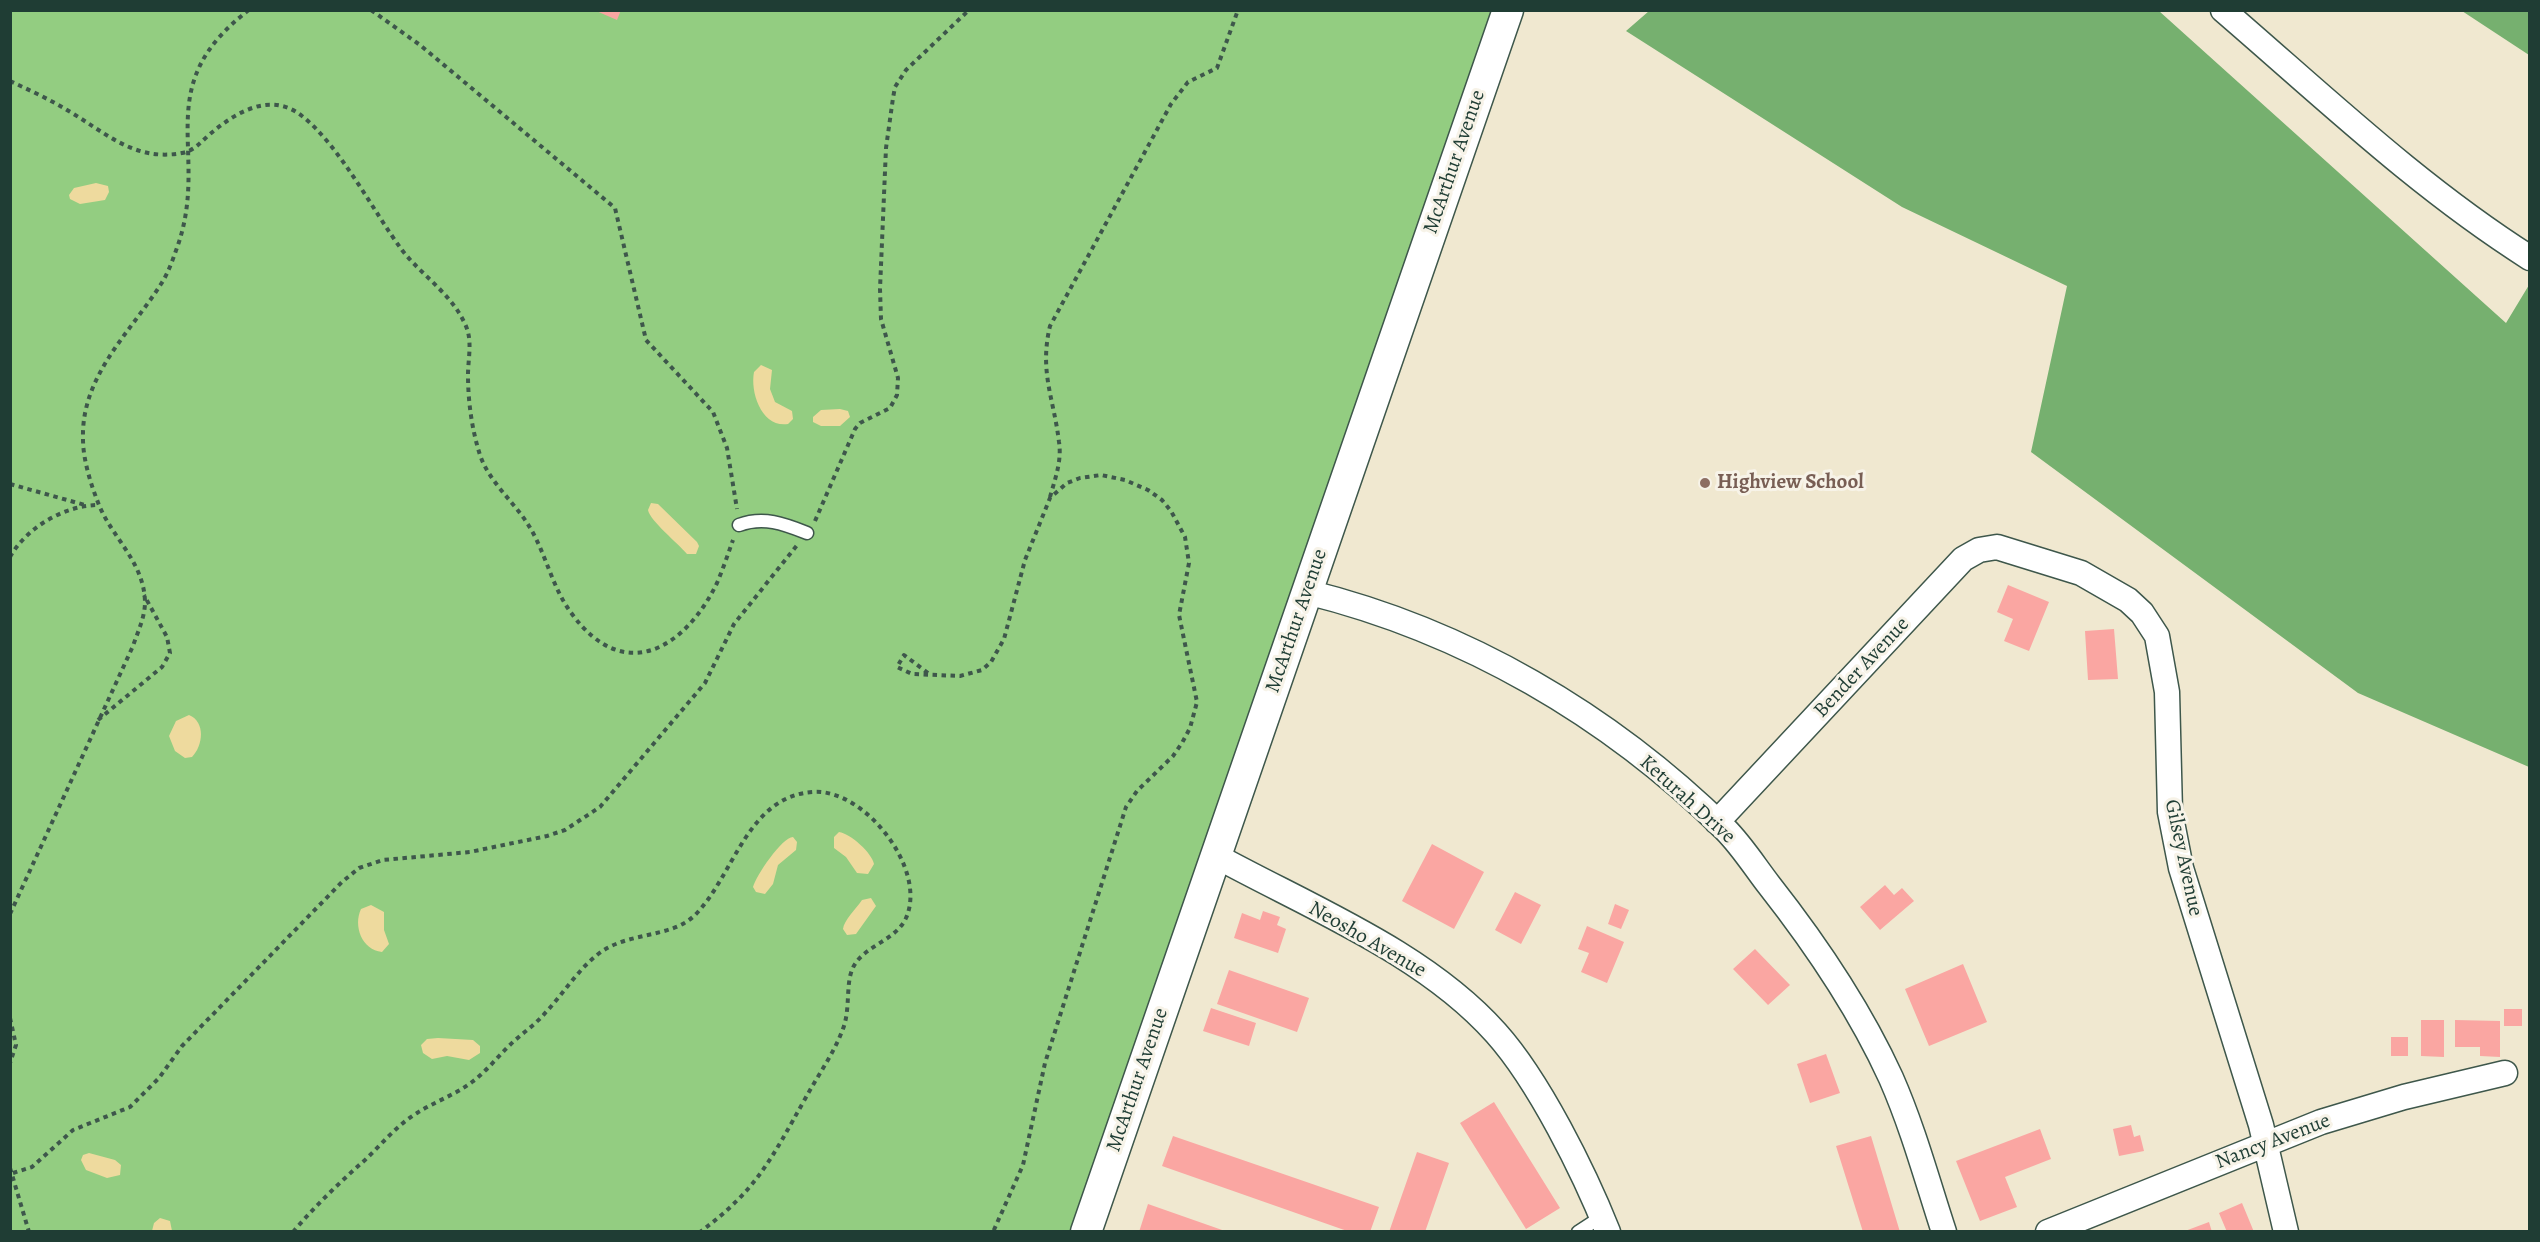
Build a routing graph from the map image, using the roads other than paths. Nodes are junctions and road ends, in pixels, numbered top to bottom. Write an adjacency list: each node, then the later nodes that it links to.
1 (1508, 10): 7 (street, McArthur Avenue)
2 (2223, 10): 3 (street)
3 (2529, 258)
4 (739, 525): 5 (lane)
5 (807, 533)
6 (2022, 554): 8 (street, Bender Avenue); 11 (street, Gilsey Avenue)
7 (1307, 592): 8 (street, Keturah Drive); 9 (street, McArthur Avenue)
8 (1717, 822): 15 (street, Keturah Drive)
9 (1216, 856): 12 (street, Neosho Avenue); 13 (street, McArthur Avenue)
10 (2505, 1073): 11 (street, Nancy Avenue)
11 (2266, 1145): 16 (street, Nancy Avenue); 17 (street, Gilsey Avenue)
12 (1604, 1224): 14 (lane)
13 (1086, 1232)
14 (1578, 1232)
15 (1944, 1232)
16 (2048, 1232)
17 (2286, 1232)

